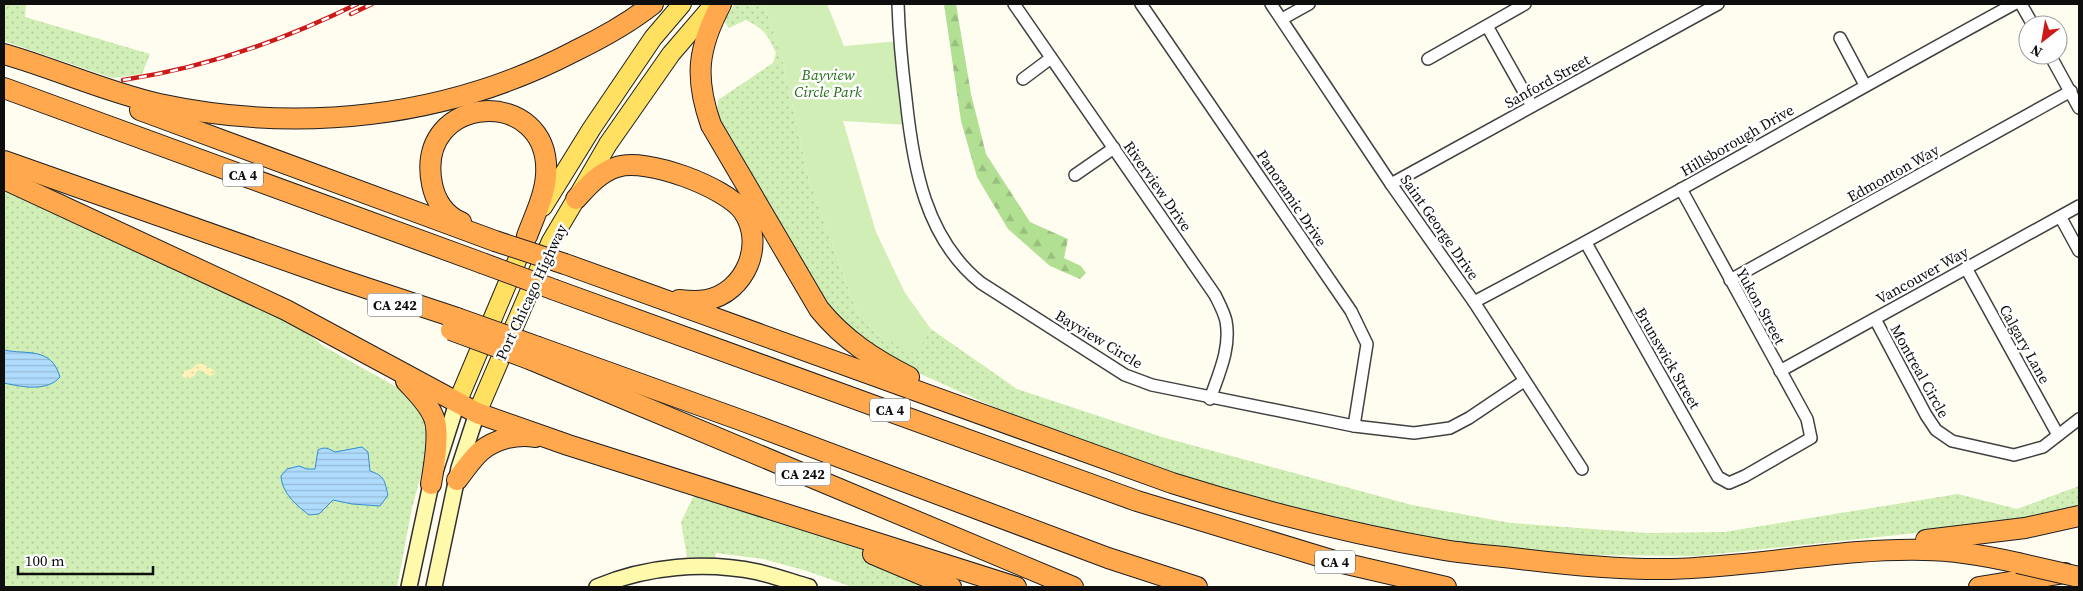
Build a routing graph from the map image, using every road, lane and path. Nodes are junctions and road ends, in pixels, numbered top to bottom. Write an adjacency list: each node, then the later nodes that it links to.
1 (652, 4): 18 (highway)
2 (682, 4): 38 (main road, Port Chicago Highway)
3 (714, 4): 34 (main road, Port Chicago Highway)
4 (721, 4): 57 (highway)
5 (898, 4): 50 (street, Bayview Circle)
6 (1014, 4): 19 (street, Riverview Drive)
7 (1141, 4): 54 (street, Panoramic Drive)
8 (1271, 4): 15 (street, Saint George Drive)
9 (1309, 4): 15 (street)
10 (1525, 4): 16 (street)
11 (1718, 4): 26 (street, Sanford Street)
12 (2014, 4): 23 (street, Hillsborough Drive)
13 (2021, 4): 14 (street)
14 (2027, 15)
15 (1282, 19): 32 (street, Saint George Drive)
16 (1486, 26): 20 (street); 26 (street)
17 (1840, 38): 23 (street)
18 (4, 55): 37 (highway)
19 (1051, 58): 22 (street); 28 (street, Riverview Drive)
20 (1428, 59)
21 (2056, 65): 25 (street)
22 (1023, 79)
23 (1865, 85): 33 (street, Hillsborough Drive)
24 (4, 88): 75 (highway, CA 4, bridge)
25 (2070, 91): 27 (street); 42 (street, Edmonton Way)
26 (1532, 106): 32 (street, Sanford Street)
27 (2079, 108)
28 (1114, 148): 30 (street); 50 (street, Riverview Drive)
29 (4, 161): 46 (highway, CA 242, bridge)
30 (1075, 176)
31 (4, 179): 47 (highway)
32 (1391, 184): 44 (street, Saint George Drive)
33 (1681, 189): 39 (street, Hillsborough Drive); 42 (street, Yukon Street)
34 (576, 199): 43 (highway); 52 (main road, Port Chicago Highway)
35 (2079, 206): 36 (street, Vancouver Way)
36 (2061, 218): 40 (street); 41 (street, Vancouver Way)
37 (496, 239): 38 (highway, bridge); 38 (highway)
38 (525, 242): 43 (highway, bridge); 51 (main road, Port Chicago Highway)
39 (1586, 243): 44 (street, Hillsborough Drive); 56 (street, Brunswick Street)
40 (2079, 251)
41 (1966, 268): 45 (street, Vancouver Way); 55 (street, Calgary Lane)
42 (1730, 280): 48 (street, Yukon Street)
43 (638, 290): 57 (highway)
44 (1474, 302): 49 (street, Saint George Drive)
45 (1874, 319): 48 (street, Vancouver Way); 55 (street, Montreal Circle)
46 (535, 353): 73 (highway, CA 242); 74 (highway)
47 (396, 371): 51 (highway); 61 (highway)
48 (1780, 371): 56 (street, Yukon Street)
49 (1524, 381): 54 (street, Bayview Circle); 59 (street, Saint George Drive)
50 (1210, 398): 54 (street, Bayview Circle)
51 (457, 403): 52 (highway); 61 (street, Port Chicago Highway)
52 (477, 413): 58 (highway); 60 (street, Port Chicago Highway)
53 (2079, 419): 55 (street, Montreal Circle)
54 (1354, 426)
55 (2058, 435)
56 (1811, 438)
57 (1048, 439): 64 (highway)
58 (568, 446): 60 (highway); 62 (highway)
59 (1582, 469)
60 (457, 480): 68 (street, Port Chicago Highway)
61 (432, 484): 67 (street, Port Chicago Highway)
62 (718, 494): 71 (highway); 72 (highway)
63 (2079, 516): 64 (highway)
64 (1760, 562): 66 (highway, bridge)
65 (2079, 570): 76 (highway)
66 (2079, 577)
67 (409, 587)
68 (434, 587)
69 (597, 587): 70 (street)
70 (809, 587)
71 (951, 587)
72 (1016, 587)
73 (1074, 587)
74 (1197, 587)
75 (1446, 587)
76 (1980, 587)

